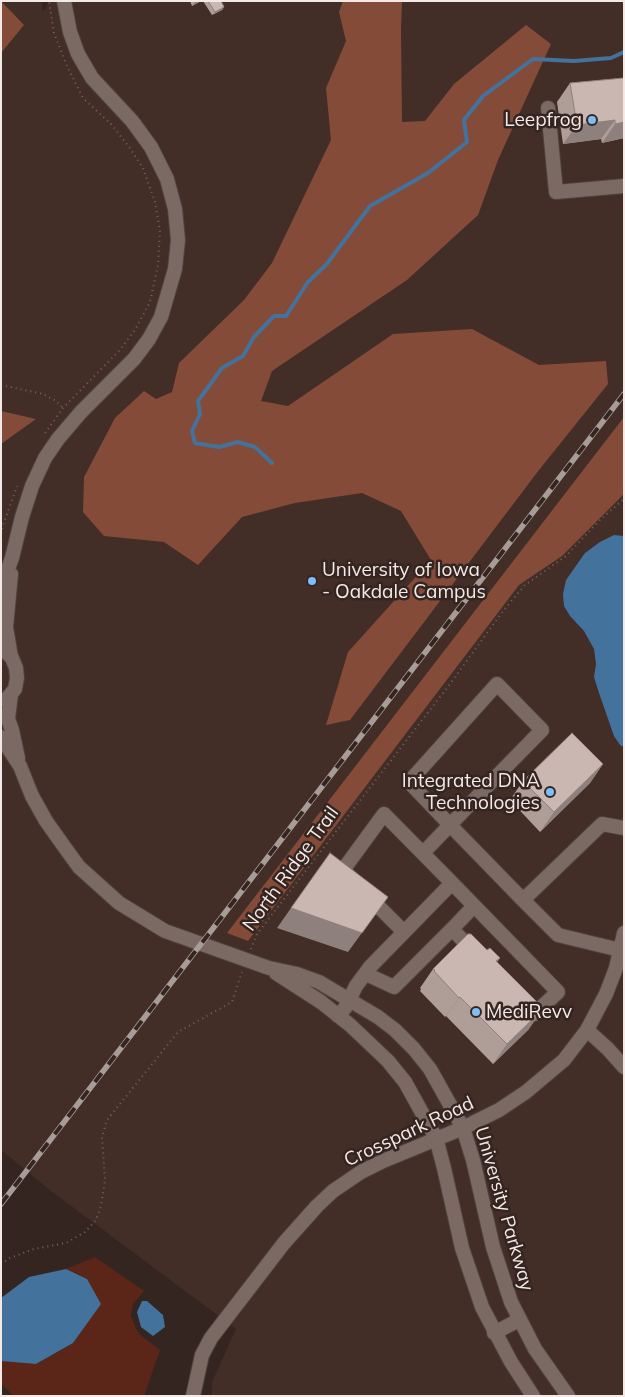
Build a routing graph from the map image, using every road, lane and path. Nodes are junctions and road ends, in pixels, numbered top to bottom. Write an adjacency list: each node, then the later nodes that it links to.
1 (49, 1): 6 (path)
2 (64, 1): 11 (street)
3 (548, 108): 4 (street)
4 (624, 186)
5 (1, 385): 6 (path)
6 (64, 408): 7 (path)
7 (43, 436)
8 (19, 483): 10 (path)
9 (624, 499): 27 (path, North Ridge Trail)
10 (1, 534)
11 (12, 558): 12 (street); 13 (street)
12 (1, 588)
13 (6, 653): 14 (street, University Parkway)
14 (6, 699): 16 (street, University Parkway)
15 (1, 737): 16 (street, University Parkway)
16 (20, 766): 27 (street, University Parkway)
17 (450, 824): 17 (street); 19 (street); 21 (street)
18 (624, 828): 21 (street)
19 (423, 853): 20 (street); 24 (street)
20 (452, 883): 22 (street); 24 (street)
21 (523, 900): 26 (street)
22 (474, 906): 23 (street); 32 (street)
23 (452, 929): 28 (street); 30 (street)
24 (404, 932): 30 (street)
25 (624, 933): 26 (street, Crosspark Road)
26 (620, 950): 34 (street, Crosspark Road)
27 (246, 960): 29 (street, University Parkway); 38 (path, North Ridge Trail)
28 (486, 964)
29 (269, 968): 31 (street, University Parkway); 33 (street, University Parkway)
30 (366, 974): 31 (street)
31 (349, 999): 33 (street); 36 (street, University Parkway)
32 (520, 1000)
33 (338, 1016): 37 (street, University Parkway)
34 (587, 1030): 35 (street); 36 (street, Crosspark Road)
35 (623, 1064)
36 (463, 1128): 37 (street, Crosspark Road); 39 (street, University Parkway)
37 (436, 1138): 40 (street, University Parkway); 41 (street, Crosspark Road)
38 (1, 1264)
39 (519, 1320): 40 (street); 43 (street, University Parkway)
40 (494, 1333): 42 (street, University Parkway)
41 (193, 1396)
42 (533, 1396)
43 (568, 1396)

